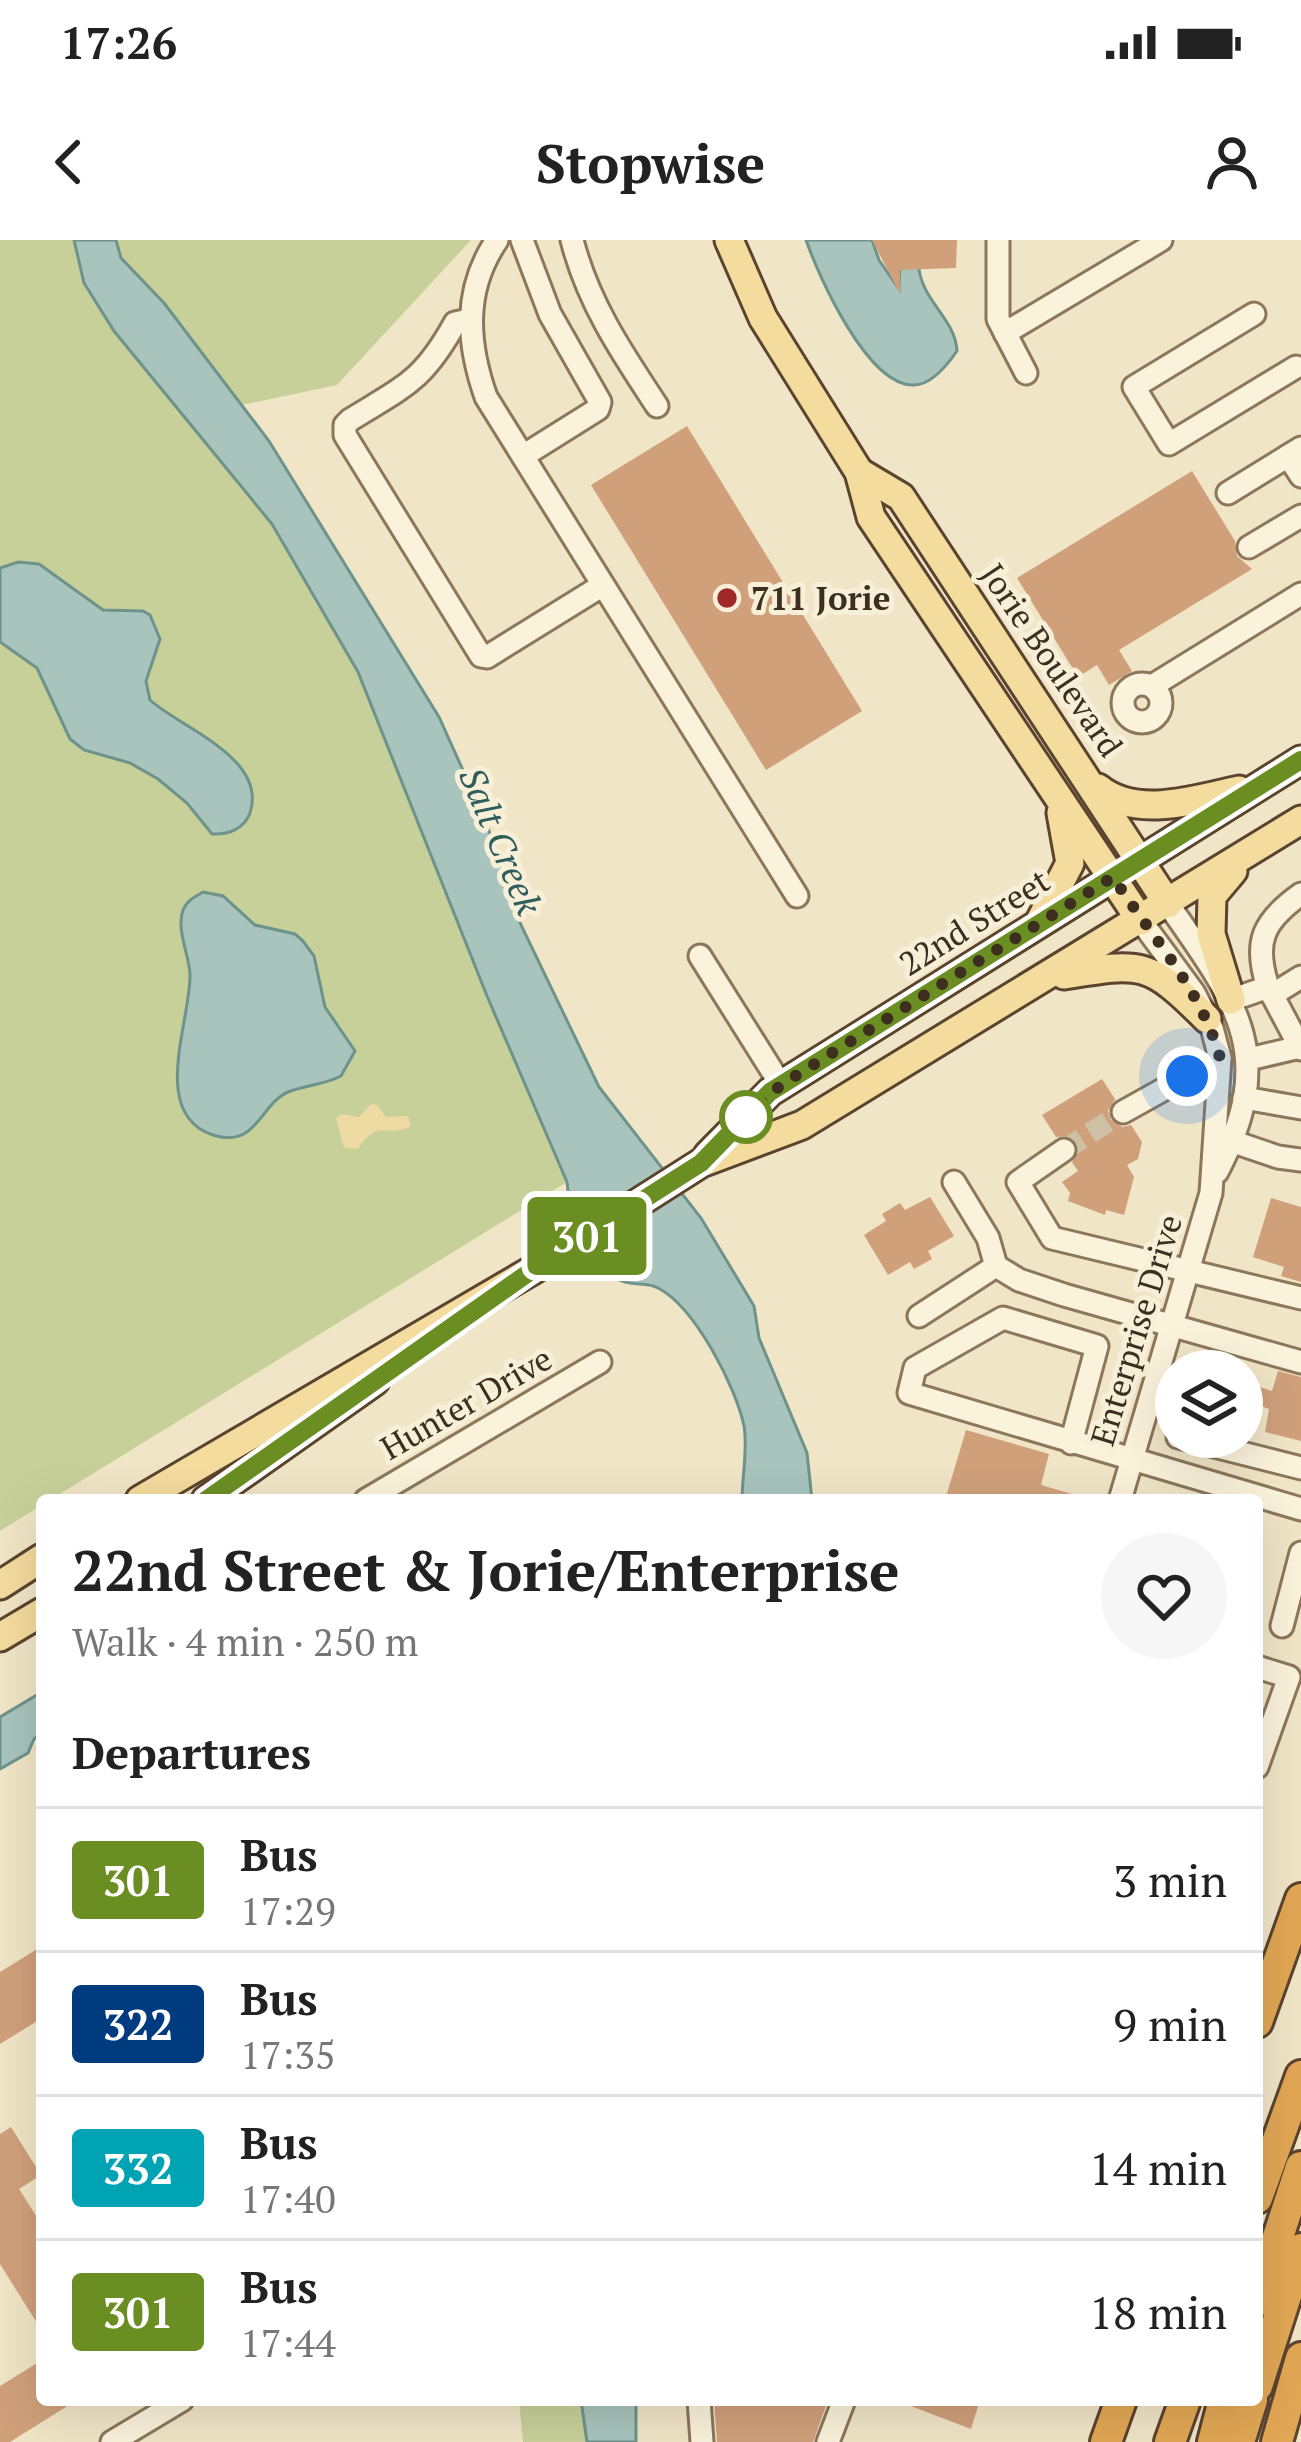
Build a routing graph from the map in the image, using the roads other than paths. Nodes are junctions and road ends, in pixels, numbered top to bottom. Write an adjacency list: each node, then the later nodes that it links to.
1 (496, 240): 8 (street)
2 (522, 240): 13 (street)
3 (572, 240): 12 (street)
4 (729, 240): 15 (main road, Jorie Boulevard)
5 (998, 240): 9 (street)
6 (1161, 240): 9 (street)
7 (1253, 314): 10 (street)
8 (469, 320): 13 (street); 19 (street)
9 (1005, 333): 11 (street)
10 (1296, 367)
11 (1026, 373)
12 (657, 406)
13 (523, 456): 19 (street)
14 (1297, 460): 16 (street)
15 (859, 472): 23 (main road, Jorie Boulevard); 25 (main road, Jorie Boulevard)
16 (1228, 493)
17 (1301, 516): 18 (street)
18 (1250, 547)
19 (603, 585): 31 (street)
20 (1301, 594): 21 (street)
21 (1153, 686)
22 (1301, 760): 24 (main road, 22nd Street)
23 (1089, 782): 24 (main road); 28 (main road, Jorie Boulevard)
24 (1260, 786): 28 (main road, 22nd Street)
25 (1059, 803): 29 (main road, Jorie Boulevard); 34 (main road)
26 (1301, 820): 27 (main road, 22nd Street)
27 (1247, 854): 32 (main road, 22nd Street); 39 (main road)
28 (1139, 860): 29 (main road, 22nd Street); 32 (main road, Jorie Boulevard)
29 (1113, 877): 33 (main road, Jorie Boulevard); 34 (main road, 22nd Street)
30 (1301, 894): 38 (street)
31 (797, 896)
32 (1168, 904): 33 (main road, 22nd Street); 39 (street, Enterprise Drive)
33 (1141, 921): 37 (main road, 22nd Street); 40 (street, Enterprise Drive)
34 (1039, 924): 44 (main road, 22nd Street)
35 (700, 956): 44 (street)
36 (1301, 976): 38 (street)
37 (1048, 977): 40 (main road); 51 (main road, 22nd Street)
38 (1270, 990): 39 (street); 41 (street)
39 (1232, 1000): 43 (street, Enterprise Drive)
40 (1208, 1018): 42 (street, Enterprise Drive)
41 (1300, 1048): 43 (street)
42 (1220, 1058): 47 (street); 52 (street, Enterprise Drive)
43 (1249, 1059): 45 (street, Enterprise Drive)
44 (781, 1085): 51 (main road, 22nd Street)
45 (1244, 1098): 46 (street); 48 (street, Enterprise Drive)
46 (1301, 1108)
47 (1123, 1112)
48 (1234, 1142): 50 (street); 52 (street, Enterprise Drive)
49 (1064, 1150): 55 (street)
50 (1301, 1160)
51 (701, 1163): 56 (main road, 22nd Street)
52 (1214, 1178): 55 (street, Enterprise Drive)
53 (954, 1183): 54 (street)
54 (996, 1266): 58 (street); 59 (street)
55 (1189, 1269): 57 (street); 59 (street, Enterprise Drive)
56 (531, 1271): 69 (main road, 22nd Street); 70 (main road, 22nd Street)
57 (1301, 1298)
58 (920, 1316)
59 (1172, 1327): 61 (street); 62 (street, Enterprise Drive)
60 (600, 1362): 71 (street, Hunter Drive)
61 (1301, 1362)
62 (1142, 1428): 63 (street); 66 (street, Enterprise Drive)
63 (1155, 1431)
64 (1071, 1443): 64 (street); 66 (street)
65 (1261, 1458): 67 (street)
66 (1131, 1462): 68 (street); 72 (street, Enterprise Drive)
67 (1301, 1468)
68 (1188, 1489)
69 (150, 1494)
70 (215, 1494)
71 (376, 1494)
72 (1122, 1494)
73 (1263, 1502): 74 (street)
74 (1301, 1509)
75 (1301, 1552): 79 (street)
76 (36, 1562): 77 (main road)
77 (0, 1585)
78 (36, 1616): 80 (main road)
79 (1282, 1626)
80 (0, 1637)
81 (1263, 1669): 82 (street)
82 (1263, 1750)
83 (1301, 1899): 84 (highway)
84 (1263, 2005)
85 (1301, 2076): 87 (highway)
86 (1301, 2167): 89 (highway)
87 (1263, 2181)
88 (1301, 2248): 91 (highway)
89 (1263, 2283)
90 (1301, 2357): 106 (highway)
91 (1263, 2367)
92 (172, 2406): 99 (street)
93 (699, 2406): 100 (street)
94 (842, 2406): 101 (street)
95 (1119, 2406): 102 (highway)
96 (1183, 2406): 103 (highway)
97 (1223, 2406): 104 (highway)
98 (1250, 2406): 105 (highway)
99 (112, 2442)
100 (702, 2442)
101 (829, 2442)
102 (1106, 2442)
103 (1170, 2442)
104 (1213, 2442)
105 (1239, 2442)
106 (1277, 2442)

